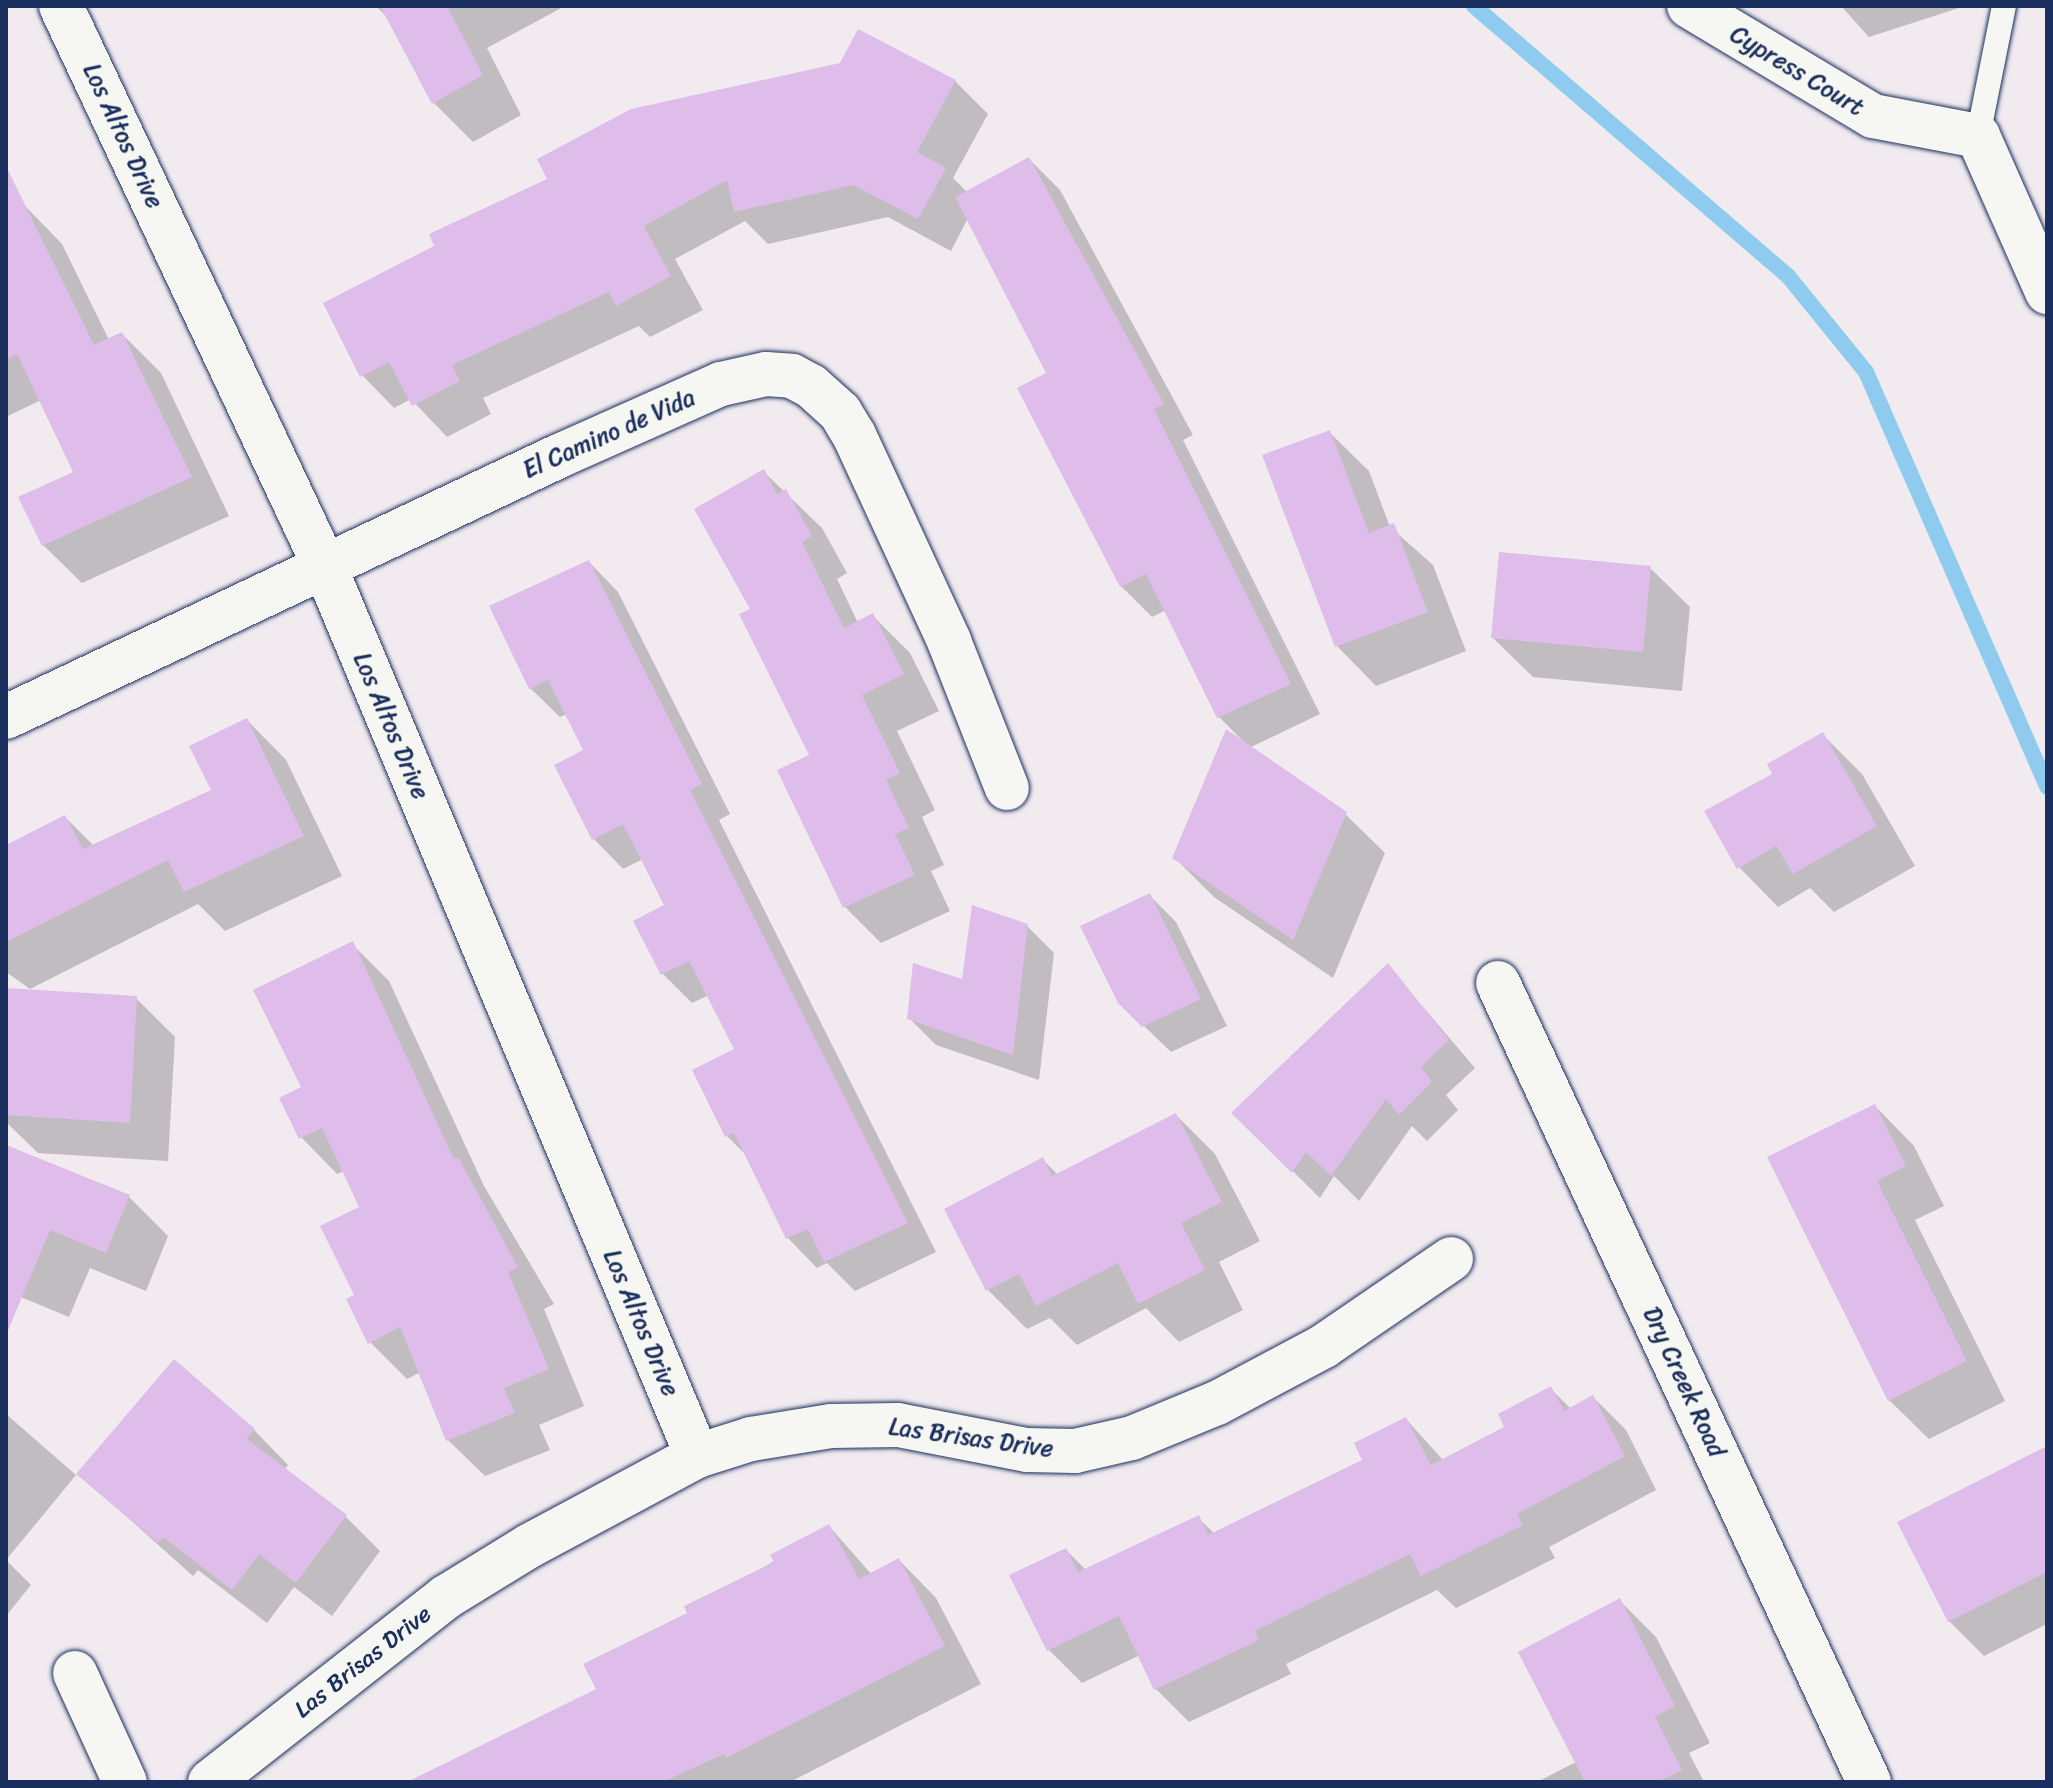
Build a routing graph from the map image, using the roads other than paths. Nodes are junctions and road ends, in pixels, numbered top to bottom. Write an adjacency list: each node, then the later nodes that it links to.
1 (61, 6): 6 (street, Los Altos Drive)
2 (1689, 6): 4 (street, Cypress Court)
3 (2004, 6): 4 (lane)
4 (1978, 136): 5 (street)
5 (2047, 292)
6 (325, 567): 7 (street, El Camino de Vida); 8 (street, El Camino de Vida); 11 (street, Los Altos Drive)
7 (6, 717)
8 (1007, 788)
9 (1498, 983): 15 (street, Dry Creek Road)
10 (1451, 1259): 11 (street, Las Brisas Drive)
11 (697, 1456): 14 (street, Las Brisas Drive)
12 (75, 1673): 13 (street)
13 (125, 1782)
14 (210, 1782)
15 (1869, 1782)

